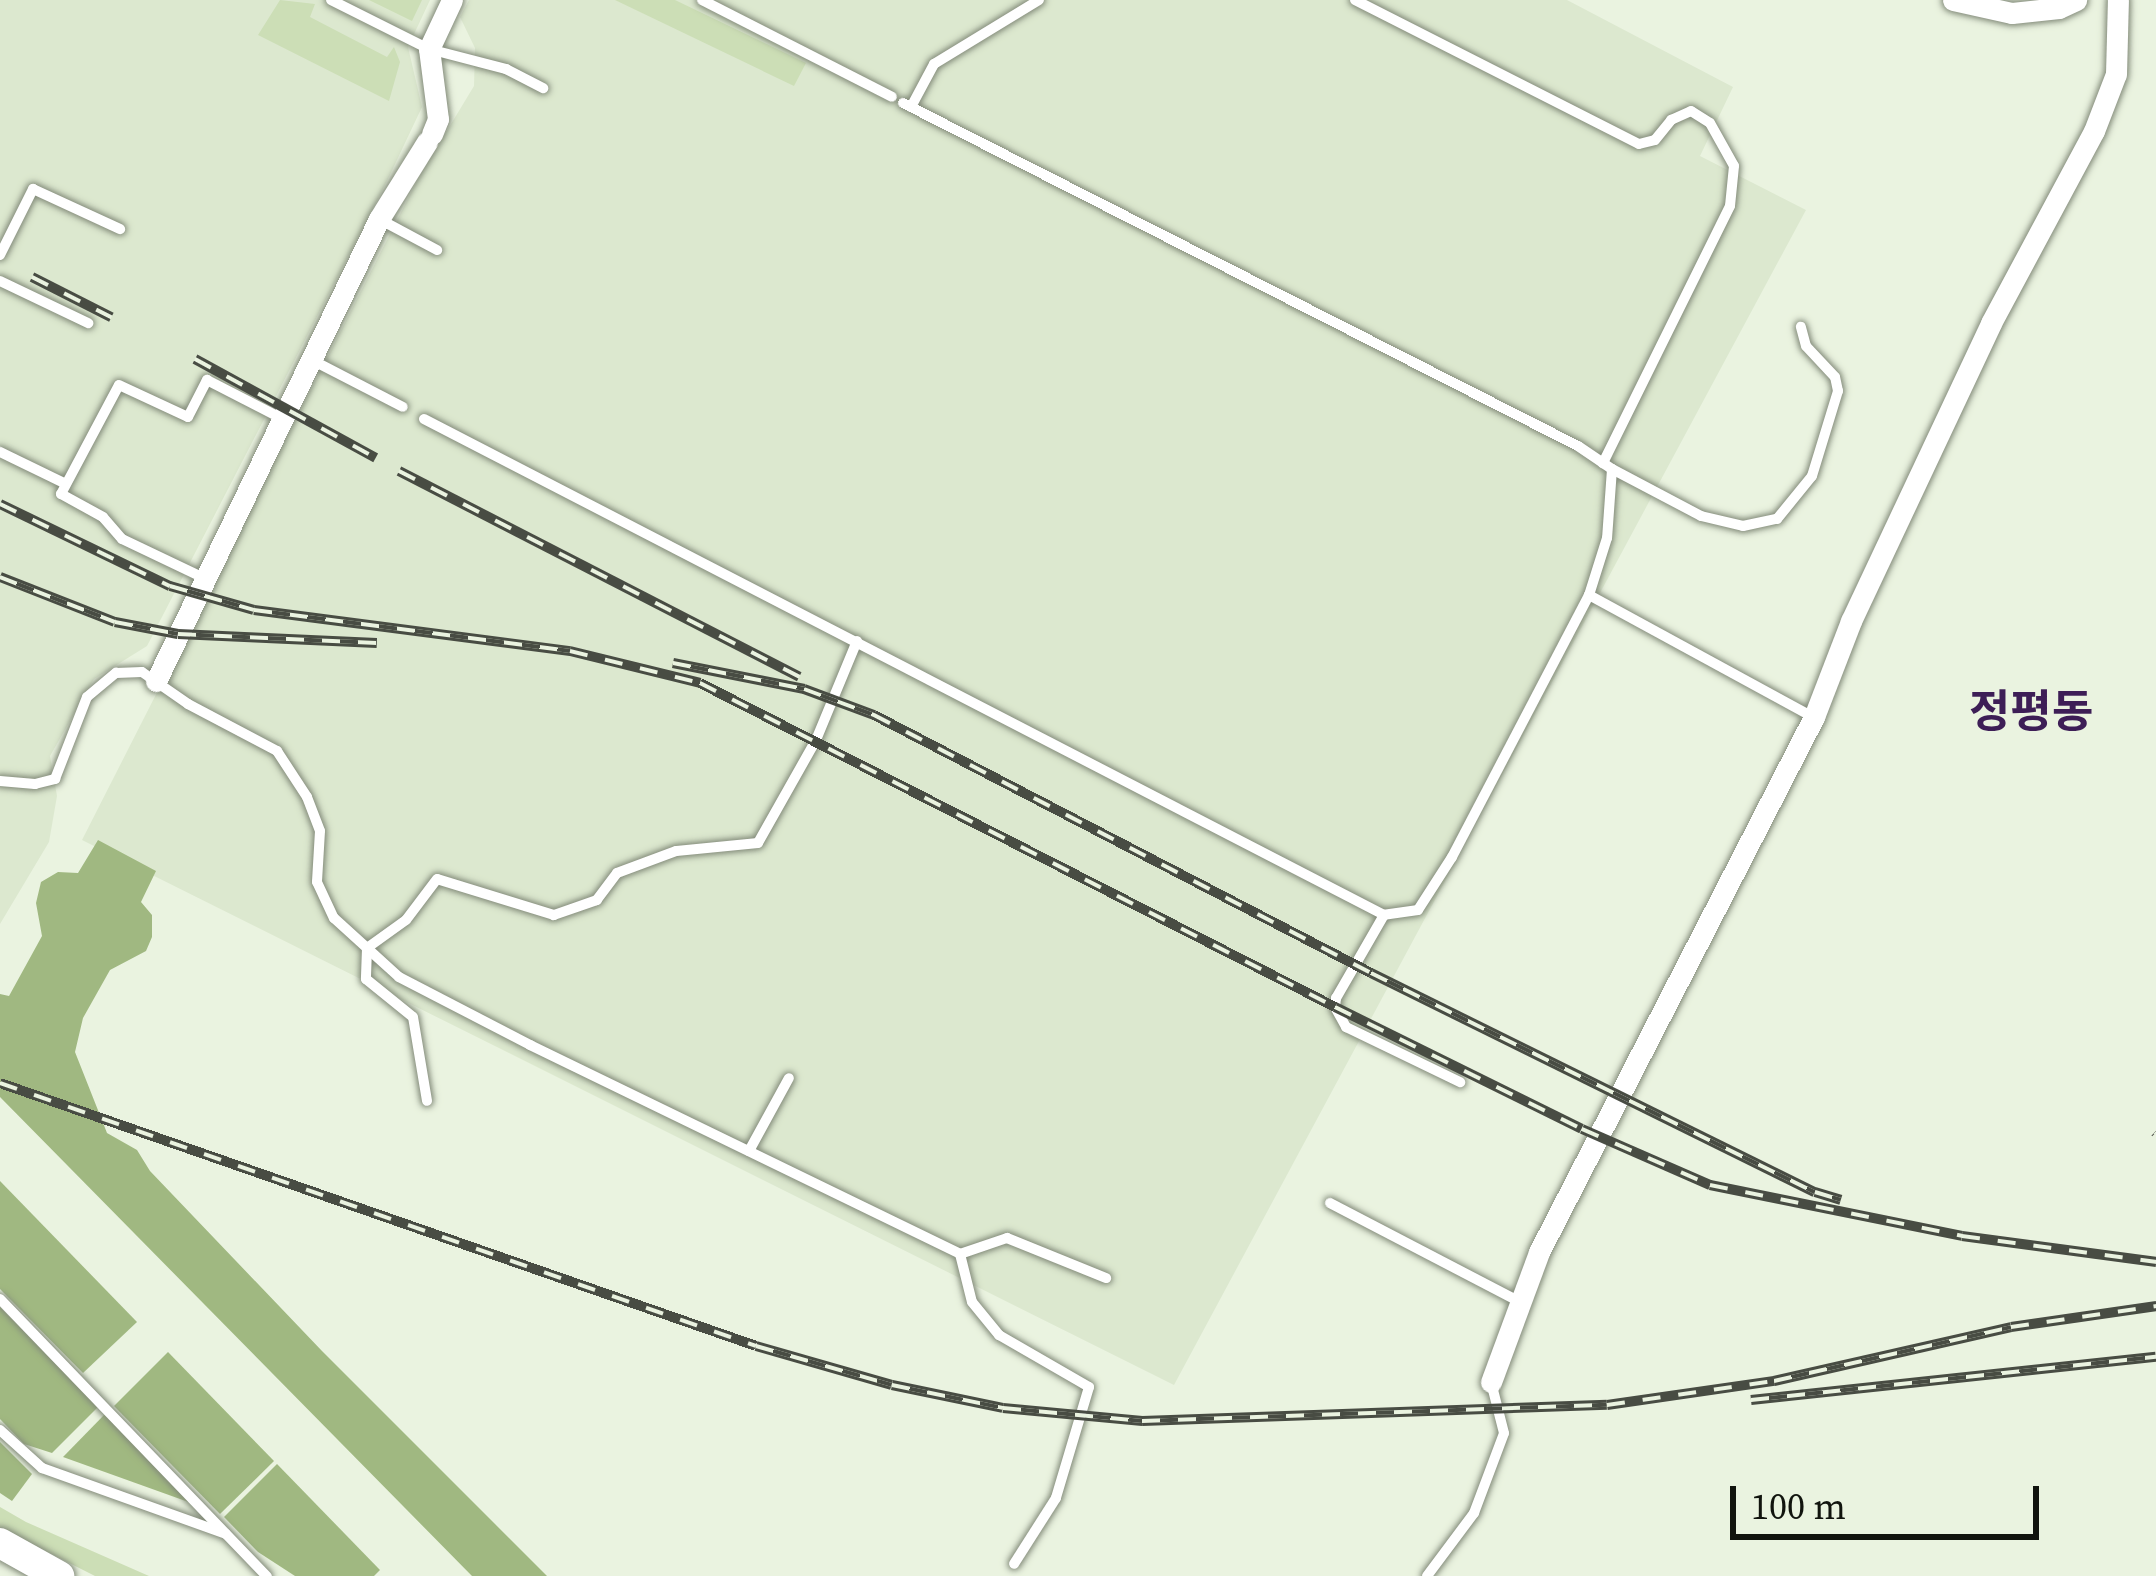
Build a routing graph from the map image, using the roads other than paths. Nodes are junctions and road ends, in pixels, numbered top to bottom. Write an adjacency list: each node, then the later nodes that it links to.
1 (331, 0): 9 (lane)
2 (452, 0): 9 (street)
3 (702, 0): 11 (lane)
4 (1039, 0): 11 (lane)
5 (1355, 0): 24 (lane)
6 (1953, 0): 7 (street)
7 (2076, 0)
8 (2118, 0): 30 (street)
9 (429, 49): 10 (lane); 12 (street)
10 (543, 88)
11 (902, 102): 24 (lane)
12 (379, 219): 14 (lane); 19 (street)
13 (120, 230): 15 (lane)
14 (436, 250)
15 (0, 255)
16 (0, 280): 17 (lane)
17 (88, 323)
18 (1801, 327): 24 (lane)
19 (310, 359): 20 (lane); 21 (street)
20 (403, 407)
21 (282, 418): 25 (lane); 26 (street)
22 (424, 419): 28 (lane)
23 (0, 452): 25 (lane)
24 (1608, 466): 27 (lane)
25 (66, 484): 26 (lane)
26 (206, 579): 29 (street)
27 (1589, 595): 30 (lane); 32 (lane)
28 (857, 641): 32 (lane); 33 (lane)
29 (156, 680): 31 (lane); 33 (lane)
30 (1814, 717): 42 (street)
31 (0, 781)
32 (1384, 915): 35 (lane)
33 (367, 948): 36 (lane); 37 (lane)
34 (789, 1078): 37 (lane)
35 (1460, 1082)
36 (427, 1101)
37 (749, 1151): 39 (lane)
38 (1330, 1203): 42 (lane)
39 (960, 1254): 40 (lane); 47 (lane)
40 (1106, 1278)
41 (0, 1299): 45 (lane)
42 (1518, 1301): 43 (street)
43 (1491, 1382): 50 (lane)
44 (0, 1430): 45 (lane)
45 (229, 1535): 49 (lane)
46 (0, 1543): 48 (main road)
47 (1014, 1564)
48 (59, 1576)
49 (267, 1576)
50 (1427, 1576)

